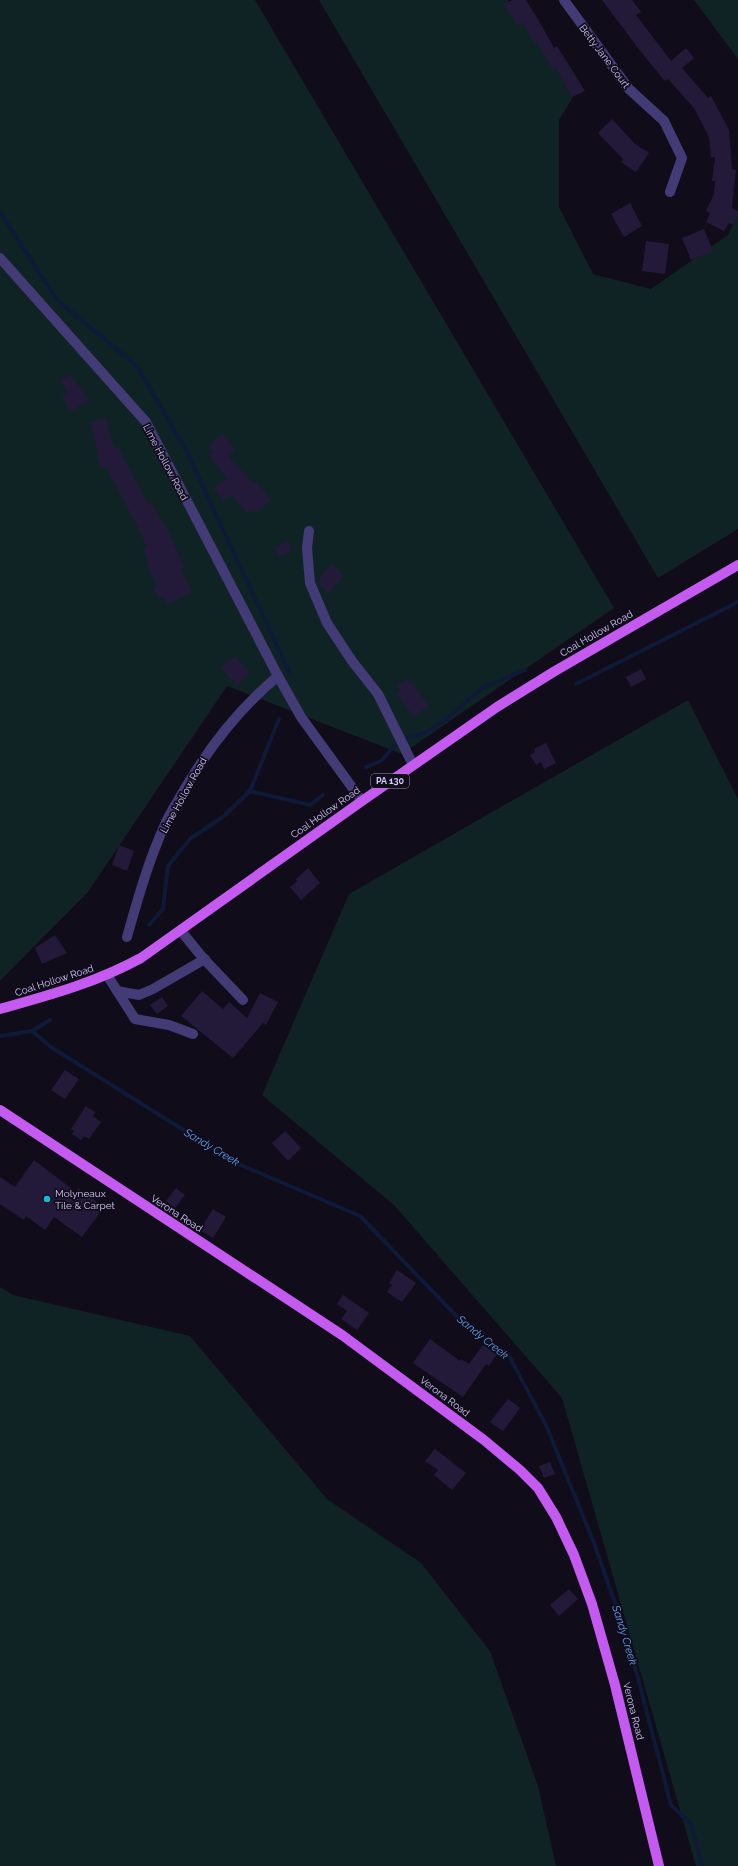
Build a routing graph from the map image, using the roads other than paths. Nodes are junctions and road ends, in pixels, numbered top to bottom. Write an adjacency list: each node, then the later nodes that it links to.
1 (564, 0): 2 (street, Betty Jane Court)
2 (670, 192)
3 (0, 258): 6 (street, Lime Hollow Road)
4 (309, 531): 7 (street)
5 (738, 565): 7 (main road, Coal Hollow Road / PA 130)
6 (278, 676): 8 (street, Lime Hollow Road); 10 (street, Lime Hollow Road)
7 (413, 765): 8 (main road, Coal Hollow Road / PA 130)
8 (362, 800): 9 (main road, Coal Hollow Road / PA 130)
9 (181, 931): 11 (street); 12 (main road, Coal Hollow Road / PA 130)
10 (127, 937)
11 (205, 960): 13 (street); 14 (street)
12 (107, 975): 13 (street); 15 (main road, Coal Hollow Road / PA 130)
13 (117, 991): 16 (street)
14 (244, 1000)
15 (0, 1009)
16 (193, 1034)
17 (0, 1110): 18 (main road, Verona Road)
18 (659, 1866)

